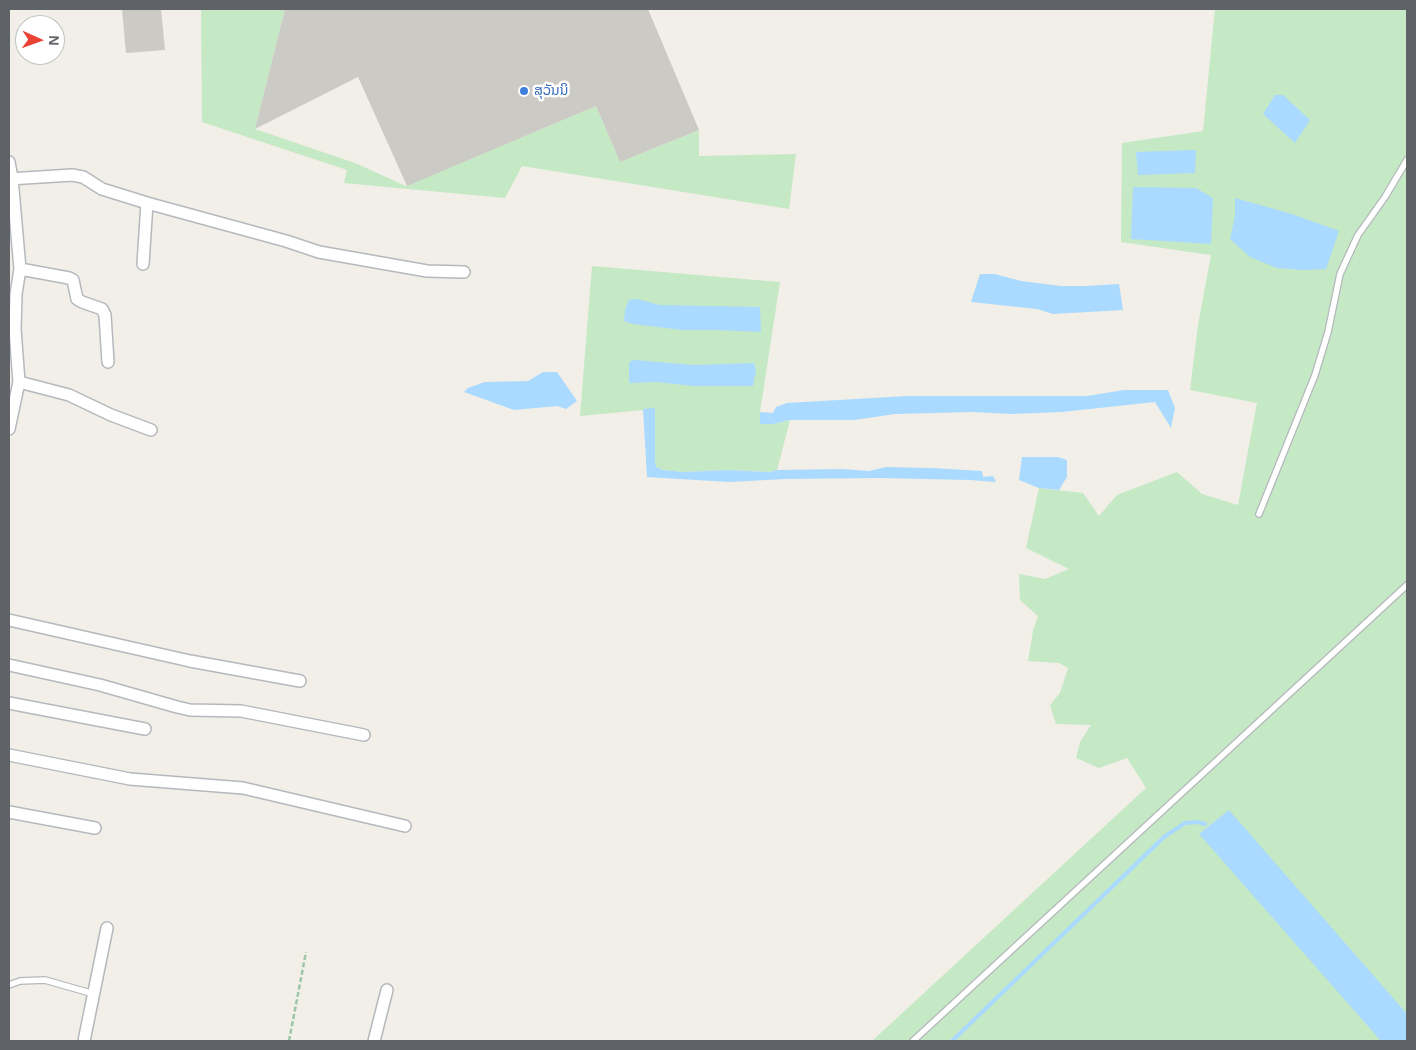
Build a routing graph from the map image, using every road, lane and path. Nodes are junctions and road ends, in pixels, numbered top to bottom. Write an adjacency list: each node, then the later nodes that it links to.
1 (1407, 160): 12 (lane)
2 (9, 162): 3 (street)
3 (11, 178): 4 (street); 6 (street)
4 (147, 203): 5 (street); 7 (street)
5 (143, 264)
6 (20, 268): 8 (street); 9 (street)
7 (464, 272)
8 (108, 362)
9 (19, 382): 10 (street); 11 (street)
10 (9, 429)
11 (151, 430)
12 (1259, 514)
13 (1407, 585): 32 (lane)
14 (9, 620): 16 (street)
15 (9, 665): 19 (street)
16 (300, 681)
17 (9, 703): 18 (street)
18 (145, 729)
19 (364, 735)
20 (9, 755): 22 (street)
21 (9, 812): 23 (street)
22 (405, 826)
23 (95, 828)
24 (107, 928): 28 (street)
25 (306, 952): 30 (path)
26 (9, 985): 28 (lane)
27 (386, 990): 31 (street)
28 (94, 994): 29 (street)
29 (84, 1041)
30 (289, 1041)
31 (374, 1041)
32 (913, 1041)

